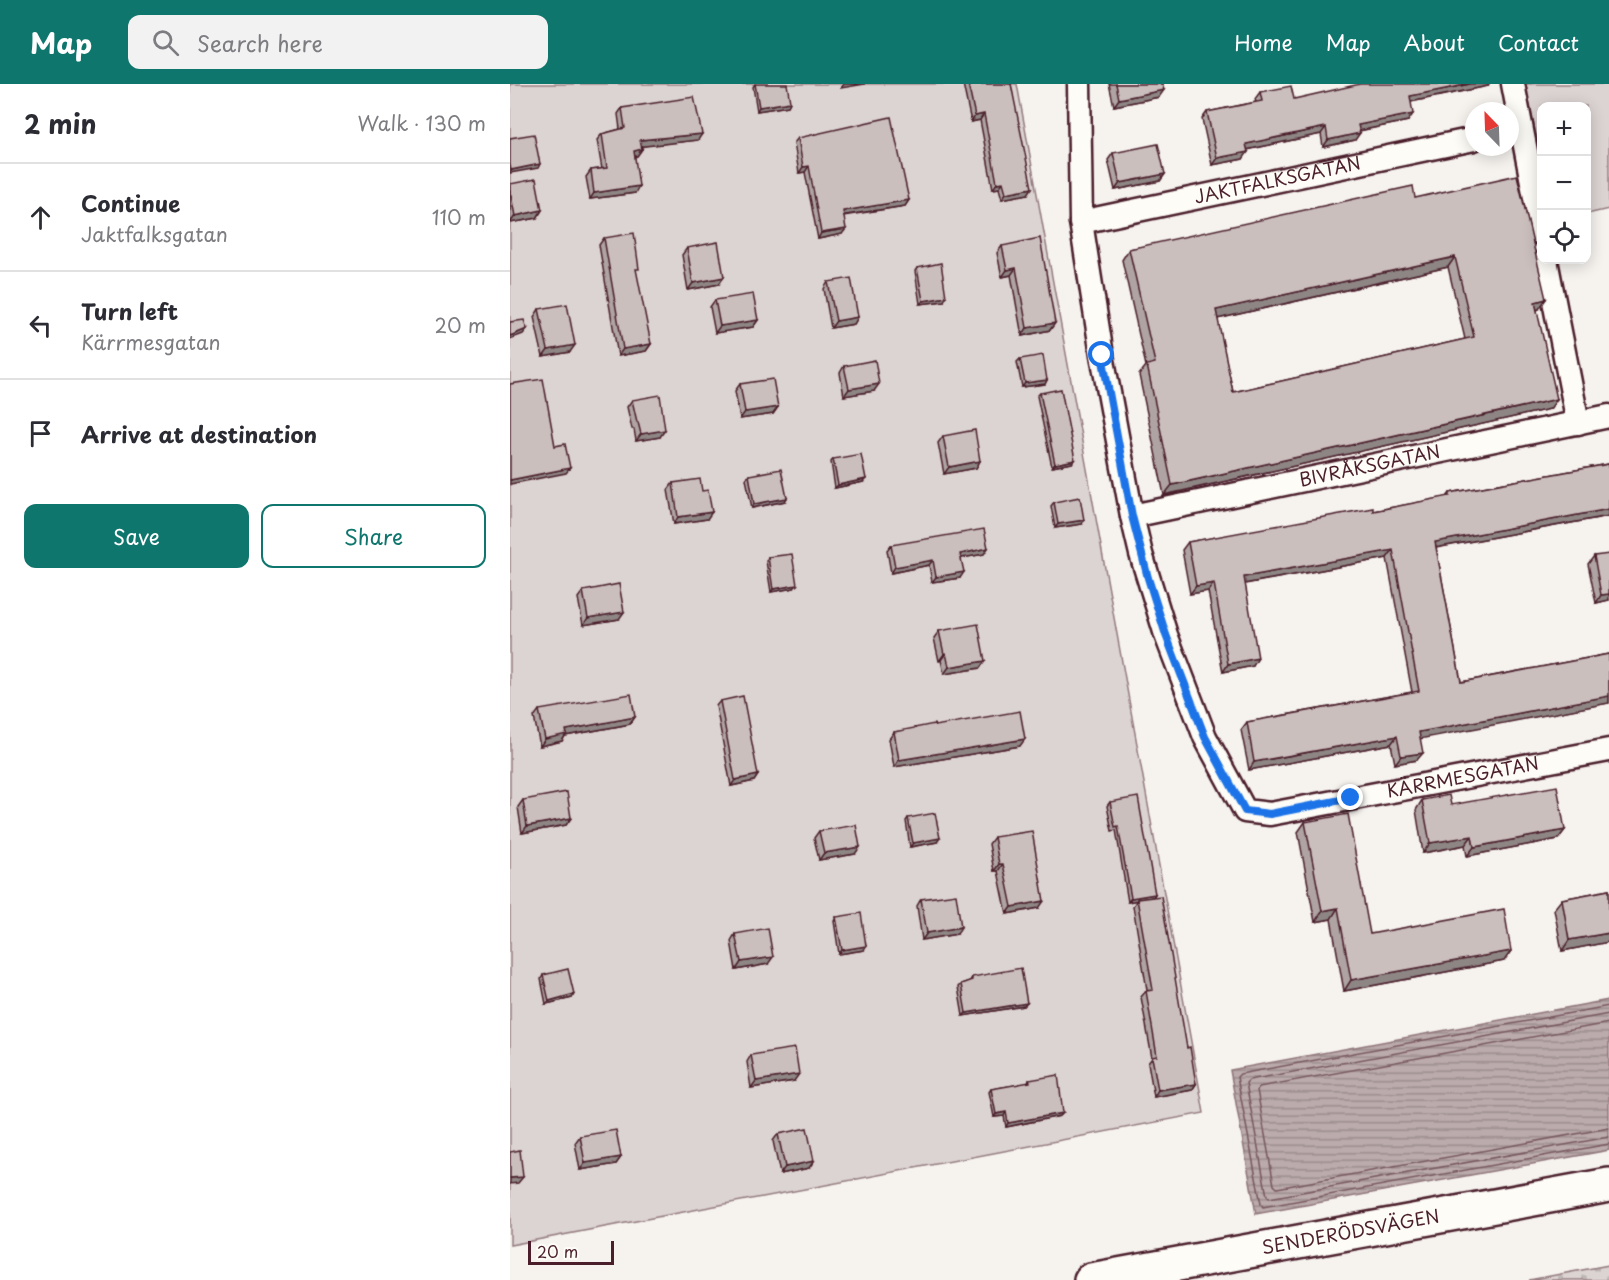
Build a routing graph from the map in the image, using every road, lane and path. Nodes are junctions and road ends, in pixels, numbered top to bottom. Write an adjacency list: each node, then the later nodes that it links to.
1 (1079, 84): 7 (street)
2 (1513, 84): 3 (street)
3 (1514, 102)
4 (1465, 141): 7 (street, JAKTFALKSGATAN)
5 (1519, 142): 6 (street)
6 (1537, 214)
7 (1081, 222): 11 (street)
8 (1547, 264): 10 (street)
9 (1609, 416): 10 (street, BIVRÅKSGATAN)
10 (1578, 423): 11 (street, BIVRÅKSGATAN)
11 (1132, 516): 12 (street, KÄRRMESGATAN)
12 (1609, 750)
13 (1609, 1185): 14 (street, SENDERÖDSVÄGEN)
14 (1091, 1280)

